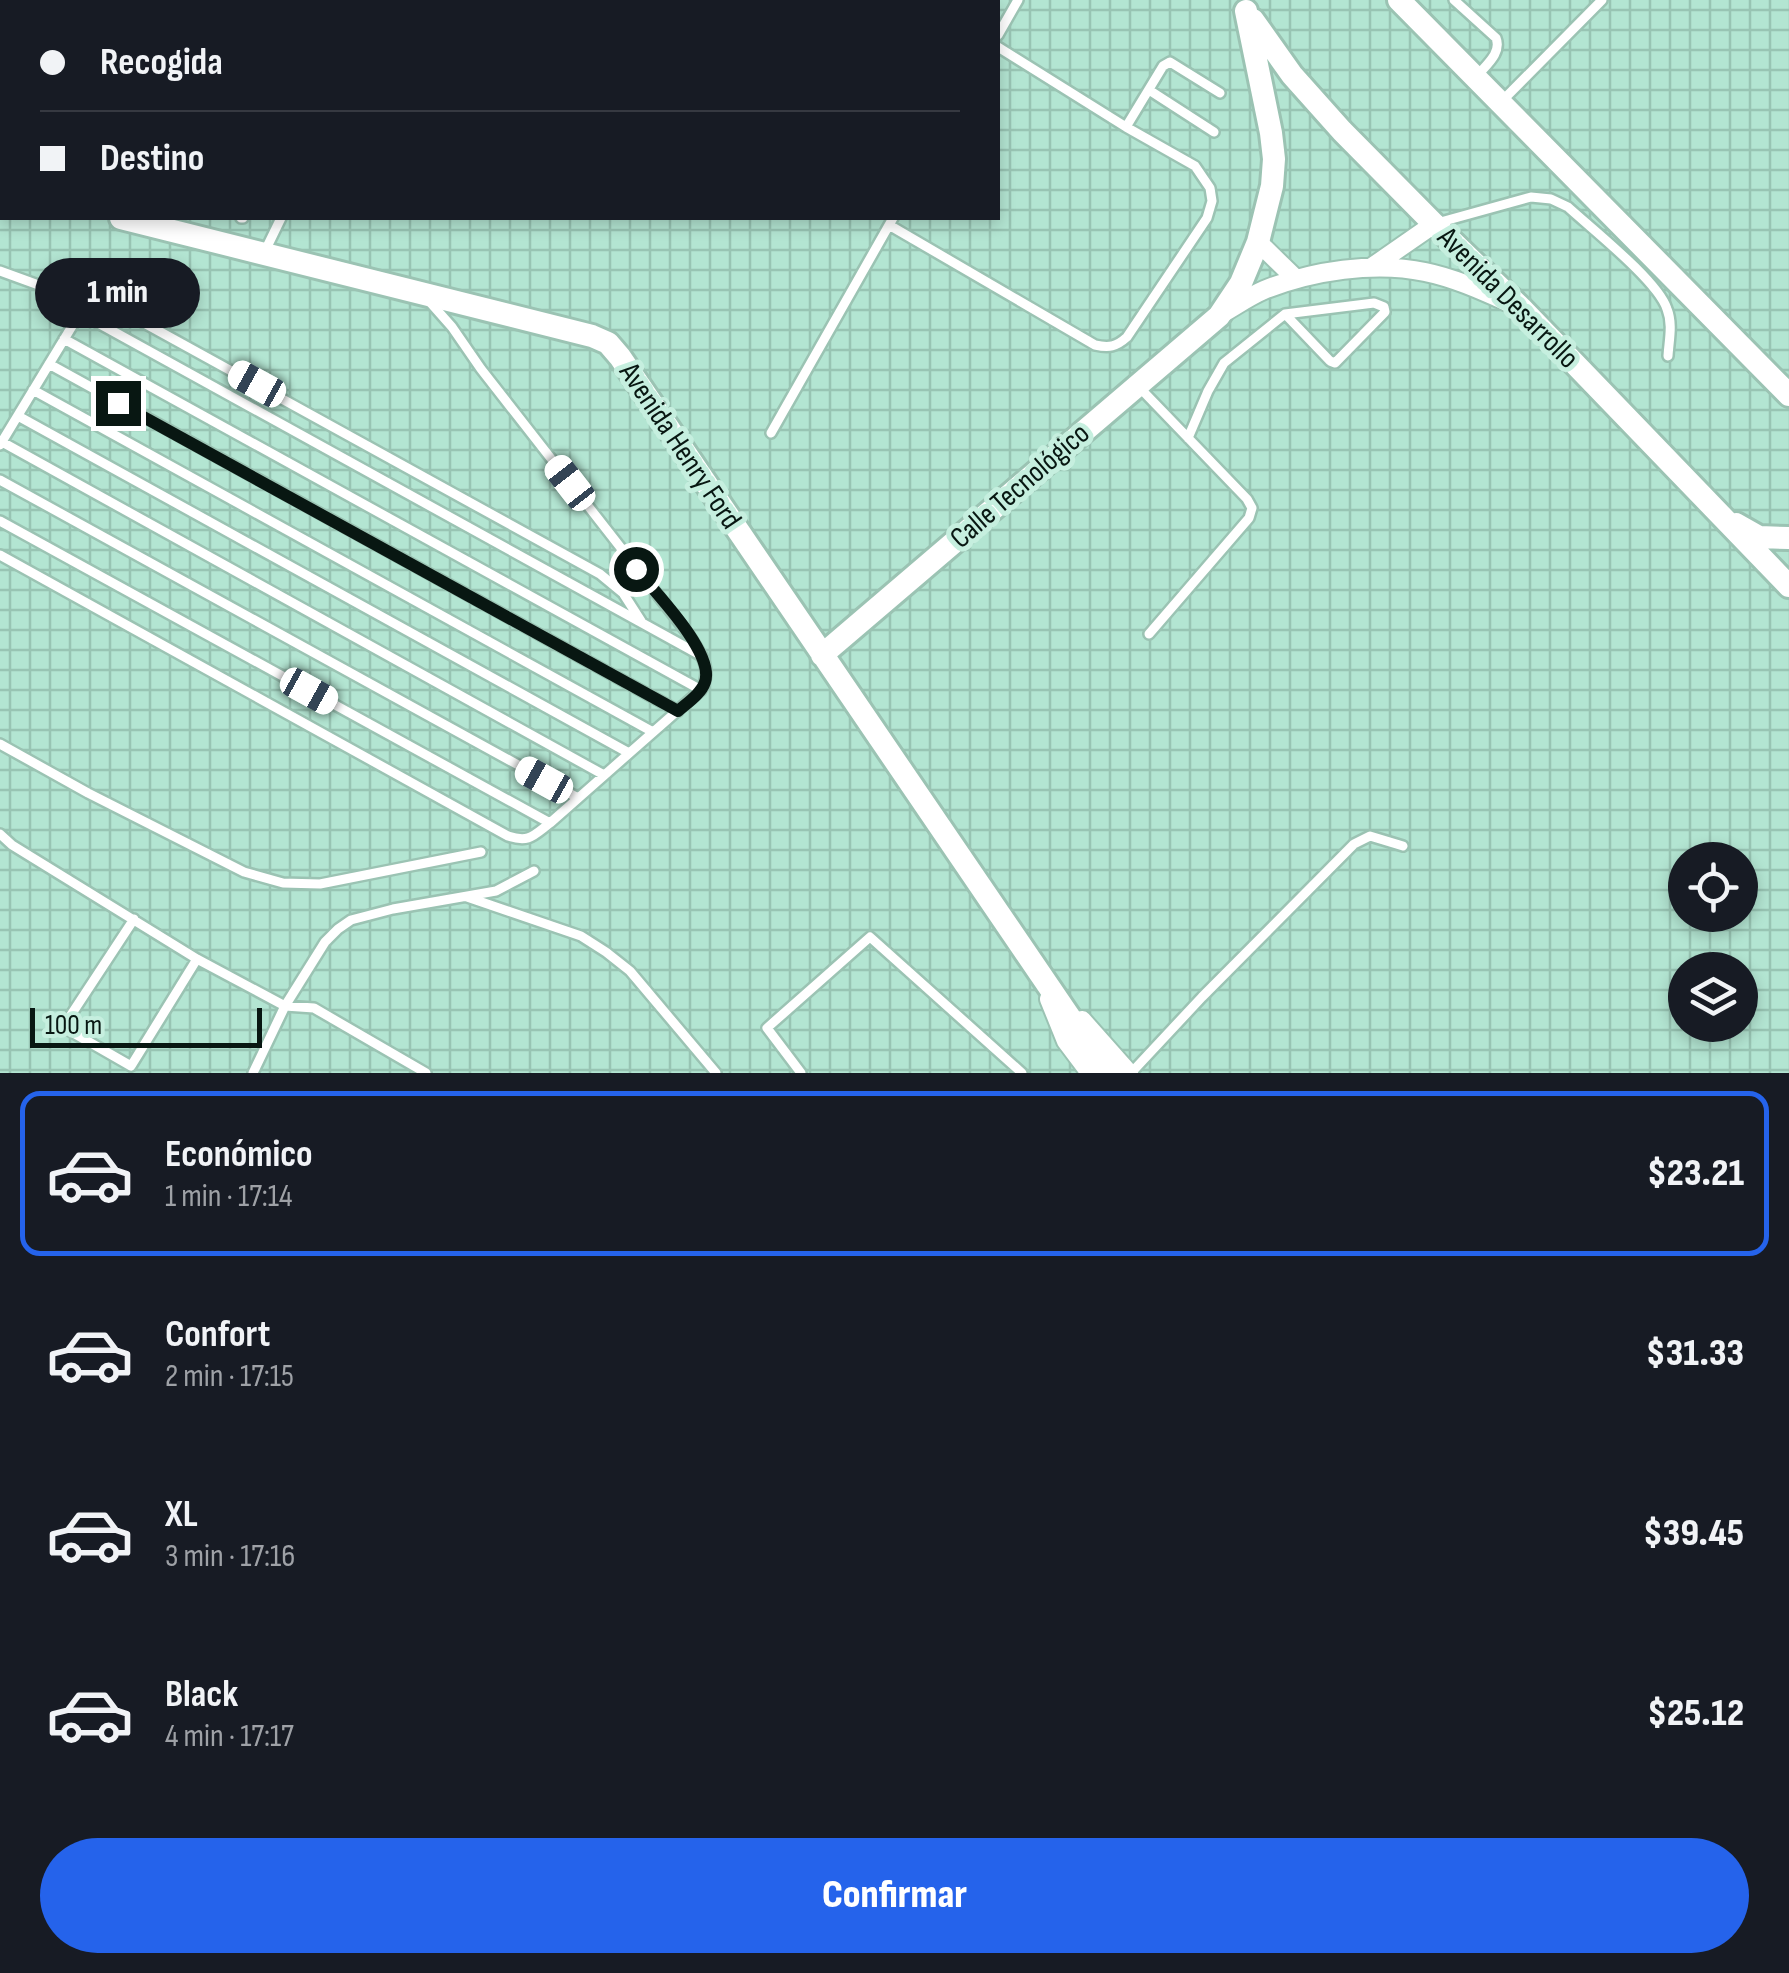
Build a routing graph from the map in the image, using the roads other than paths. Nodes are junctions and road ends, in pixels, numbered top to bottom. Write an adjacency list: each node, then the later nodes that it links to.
1 (1018, 0): 6 (lane)
2 (1399, 0): 8 (street)
3 (1454, 0): 8 (lane)
4 (1602, 0): 11 (lane)
5 (1240, 4): 17 (street, Avenida Desarrollo); 18 (street, Calle Tecnológico)
6 (1000, 32)
7 (1000, 47): 12 (lane)
8 (1476, 78): 11 (street)
9 (1149, 90): 10 (lane); 12 (lane); 13 (lane)
10 (1220, 93)
11 (1500, 102): 34 (street)
12 (1126, 126): 16 (lane)
13 (1214, 132)
14 (128, 220): 19 (street, Avenida Henry Ford)
15 (280, 220): 19 (lane)
16 (891, 222): 36 (lane)
17 (1434, 224): 20 (street, Calle Tecnológico); 25 (street, Avenida Desarrollo); 30 (lane)
18 (1258, 242): 22 (street); 28 (street, Calle Tecnológico)
19 (264, 253): 23 (street, Avenida Henry Ford)
20 (1372, 267): 22 (street, Calle Tecnológico); 25 (street, Calle Tecnológico)
21 (0, 270): 24 (lane)
22 (1296, 279): 28 (street, Calle Tecnológico)
23 (420, 291): 47 (street, Avenida Henry Ford); 48 (lane)
24 (88, 303): 26 (lane); 45 (lane)
25 (1521, 308): 40 (street, Avenida Desarrollo)
26 (80, 313): 29 (lane); 45 (lane)
27 (1285, 314): 27 (lane); 37 (lane)
28 (1218, 316): 32 (street, Calle Tecnológico)
29 (64, 339): 31 (lane); 49 (lane)
30 (1668, 356)
31 (49, 364): 33 (lane); 50 (lane)
32 (1138, 386): 37 (lane); 47 (street, Calle Tecnológico)
33 (33, 390): 35 (lane); 51 (lane)
34 (1789, 395)
35 (18, 416): 38 (lane); 53 (lane)
36 (770, 434)
37 (1188, 438): 46 (lane)
38 (1, 443): 54 (lane)
39 (0, 480): 55 (lane)
40 (1724, 518): 42 (street); 44 (street, Avenida Desarrollo)
41 (0, 521): 56 (lane)
42 (1789, 538)
43 (0, 555): 56 (lane)
44 (1789, 586)
45 (640, 621): 48 (lane)
46 (1148, 634)
47 (822, 655): 64 (street, Avenida Henry Ford)
48 (702, 656): 49 (lane)
49 (701, 690): 50 (lane)
50 (678, 711): 51 (lane)
51 (654, 732): 53 (lane)
52 (0, 744): 59 (lane)
53 (629, 754): 54 (lane)
54 (604, 775): 55 (lane)
55 (578, 798): 56 (lane)
56 (550, 823)
57 (0, 834): 62 (lane)
58 (1404, 846): 73 (lane)
59 (481, 852)
60 (534, 872): 61 (lane)
61 (464, 896): 65 (lane); 68 (lane)
62 (134, 920): 63 (lane); 63 (lane)
63 (198, 959): 65 (lane)
64 (1036, 966): 71 (street, Avenida Henry Ford); 72 (street, Avenida Henry Ford); 73 (street, Avenida Henry Ford)
65 (285, 1006): 66 (lane); 67 (lane)
66 (252, 1073)
67 (426, 1073)
68 (716, 1073)
69 (801, 1073): 70 (lane)
70 (1022, 1073)
71 (1090, 1073)
72 (1111, 1073)
73 (1130, 1073)

